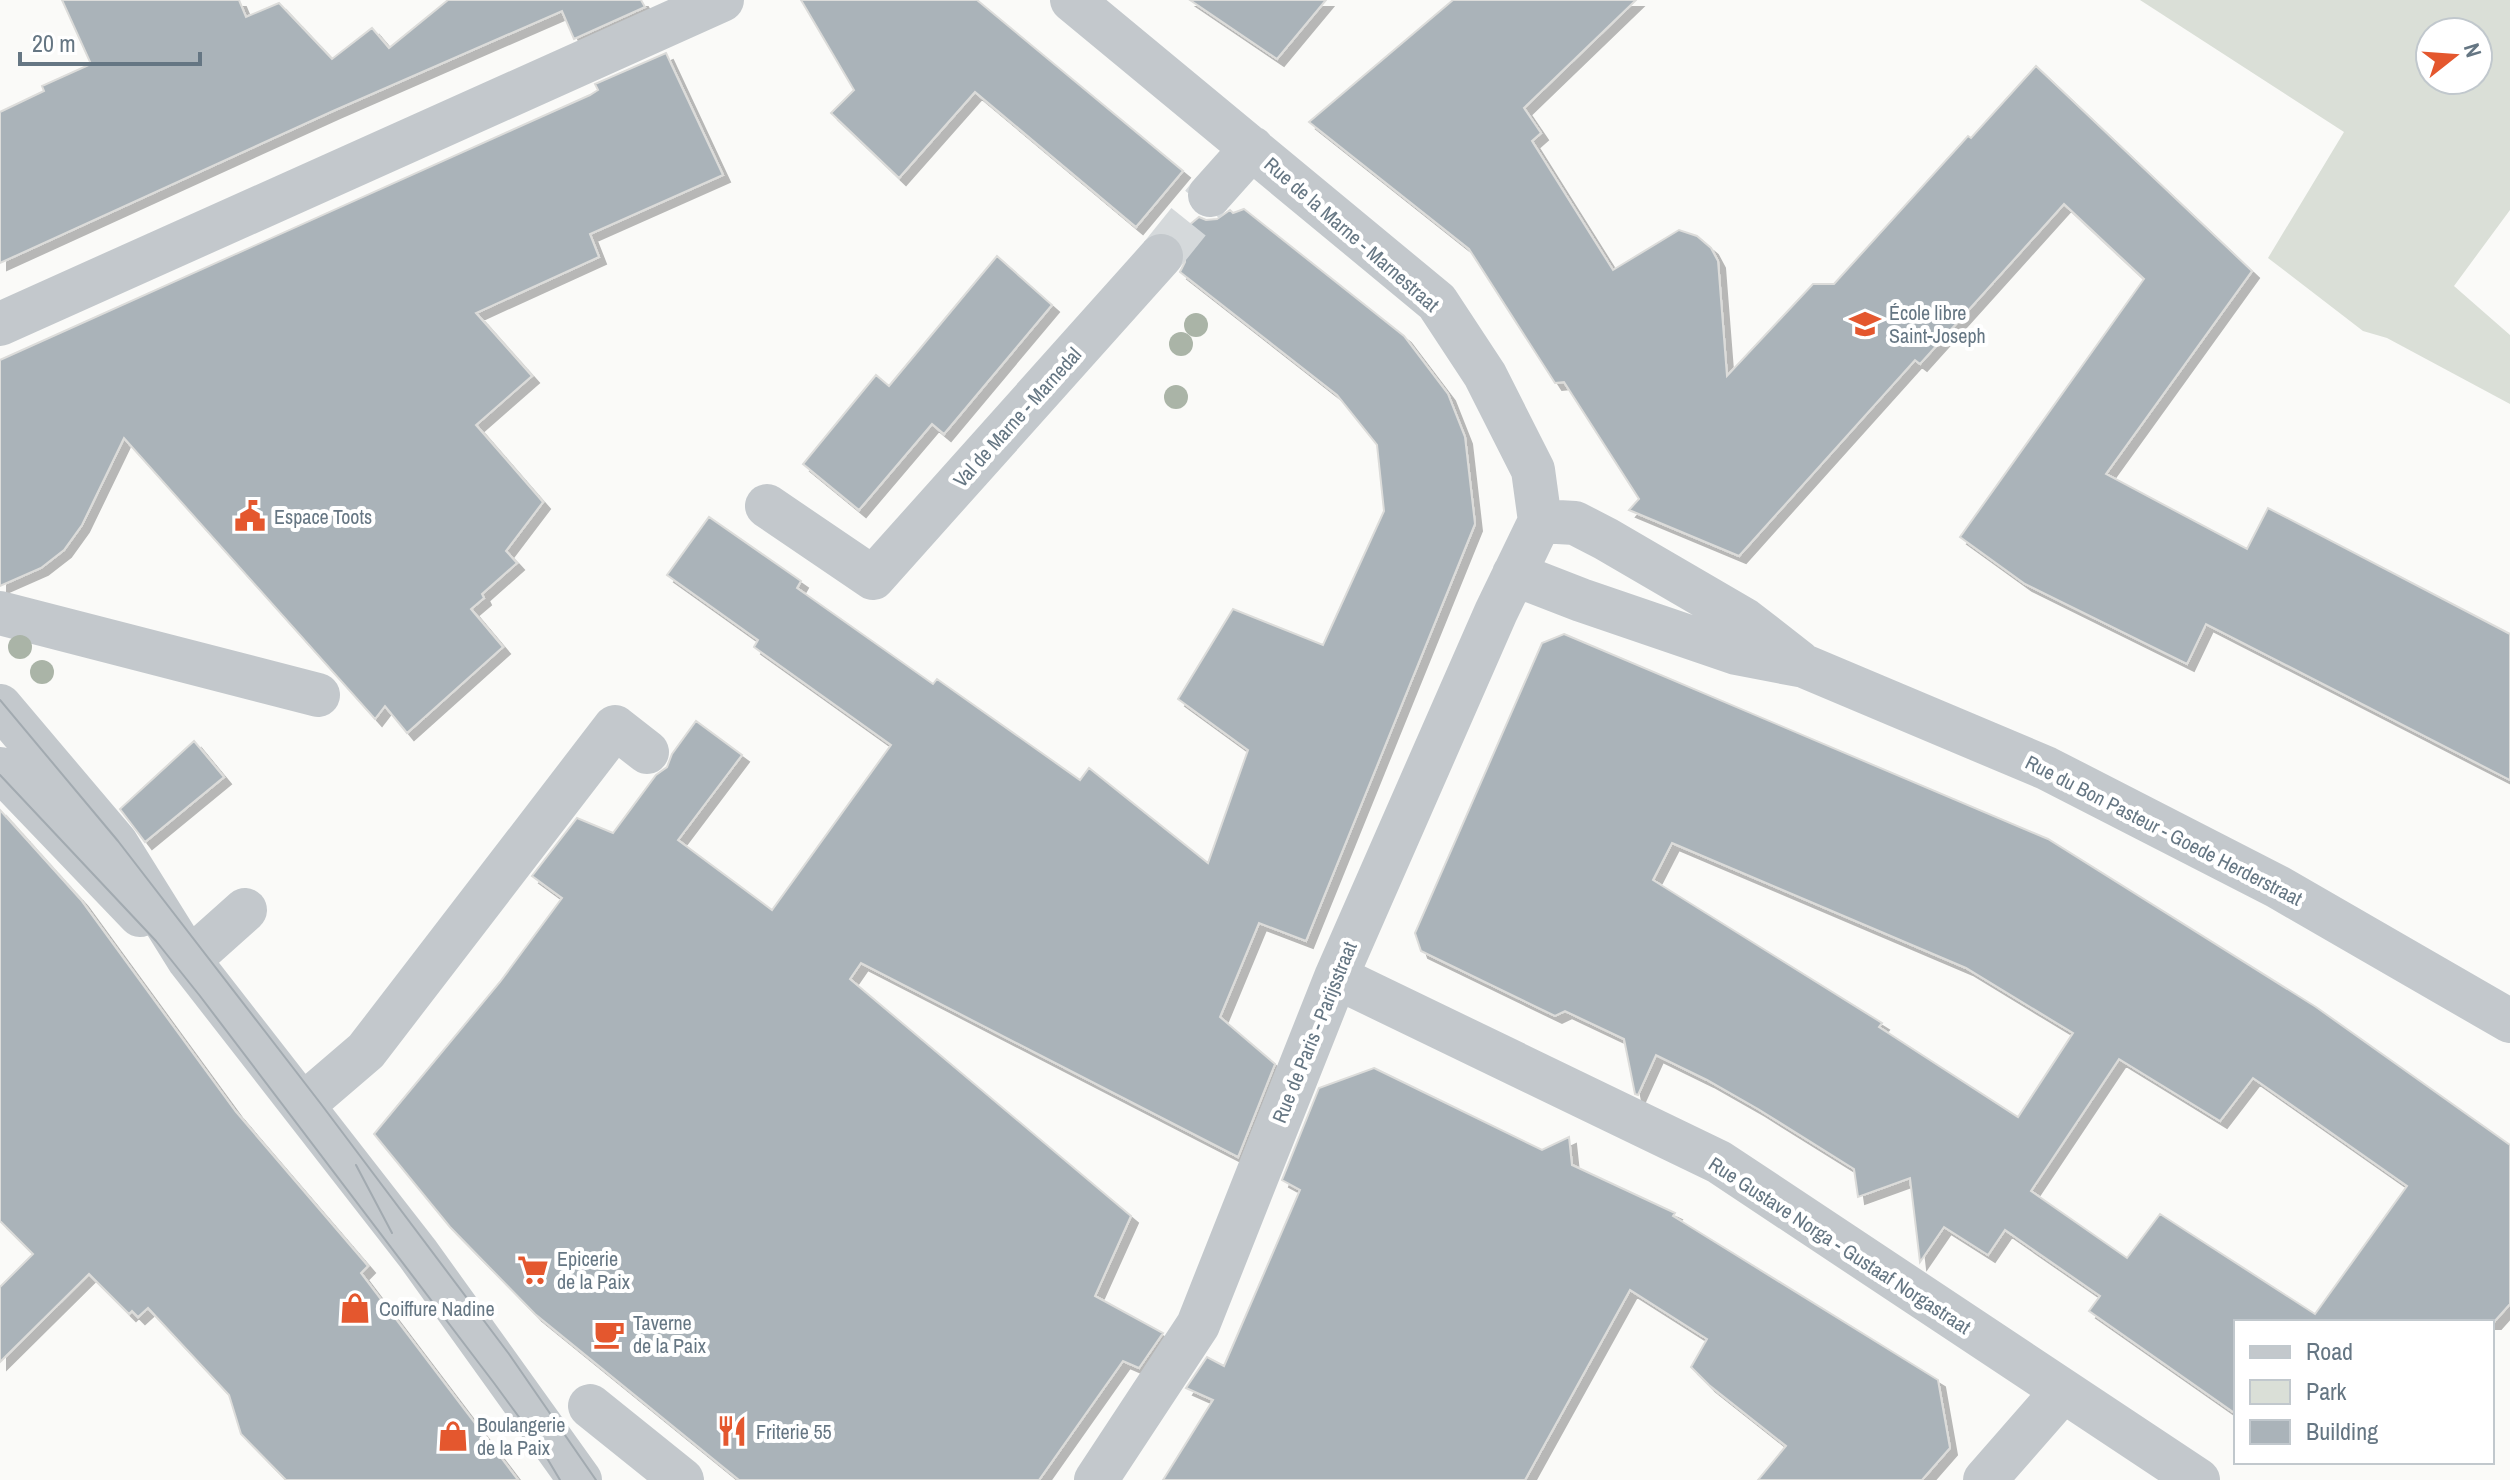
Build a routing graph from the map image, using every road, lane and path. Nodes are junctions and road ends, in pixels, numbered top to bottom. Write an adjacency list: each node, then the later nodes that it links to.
1 (722, 0): 6 (street)
2 (1072, 0): 3 (street, Rue de la Marne - Marnestraat)
3 (1252, 148): 4 (street); 8 (street, Rue de la Marne - Marnestraat)
4 (1210, 195)
5 (1161, 256): 7 (street, Val de Marne - Marnedal)
6 (0, 324)
7 (767, 506)
8 (1540, 521): 9 (street); 11 (street, Rue du Bon Pasteur - Goede Herderstraat)
9 (1514, 574): 11 (street, Rue du Bon Pasteur - Goede Herderstraat); 18 (street, Rue de Paris - Parijsstraat)
10 (0, 613): 12 (street)
11 (1804, 666): 19 (street, Rue du Bon Pasteur - Goede Herderstraat)
12 (318, 695)
13 (0, 706): 17 (street)
14 (647, 752): 20 (street)
15 (0, 769): 17 (street)
16 (245, 910): 17 (street)
17 (189, 960): 20 (street)
18 (1336, 977): 21 (street, Rue Gustave Norga - Gustaaf Norgastraat); 25 (street, Rue de Paris - Parijsstraat)
19 (2510, 1021)
20 (303, 1105): 23 (street)
21 (2062, 1392): 26 (street); 27 (street, Rue Gustave Norga - Gustaaf Norgastraat)
22 (590, 1406): 24 (street)
23 (578, 1477)
24 (682, 1480)
25 (1096, 1480)
26 (1985, 1480)
27 (2198, 1480)

